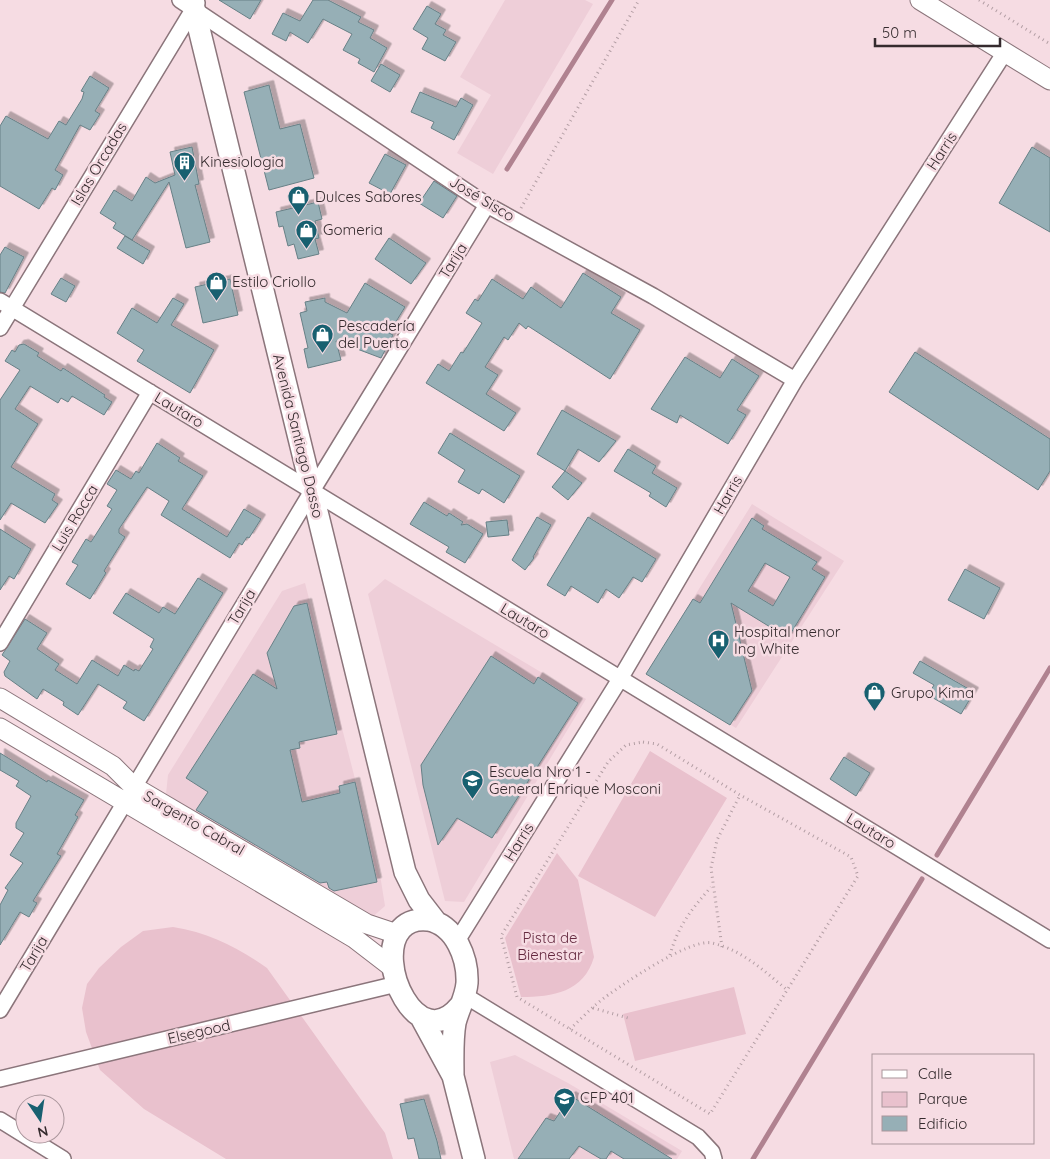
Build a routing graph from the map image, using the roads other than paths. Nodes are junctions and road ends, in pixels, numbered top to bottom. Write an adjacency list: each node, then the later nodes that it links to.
1 (920, 0): 3 (street)
2 (191, 2): 5 (street, José Sisco); 6 (street, Islas Orcadas); 10 (main road, Avenida Santiago Dasso)
3 (1005, 52): 4 (street); 8 (street, Harris)
4 (1050, 80)
5 (487, 205): 8 (street, José Sisco); 10 (street, Tarija)
6 (6, 305): 7 (street, Islas Orcadas); 9 (street, Lautaro)
7 (0, 328)
8 (795, 380): 12 (street, Harris)
9 (150, 392): 10 (street, Lautaro); 11 (street, Luis Rocca)
10 (312, 491): 12 (street, Lautaro); 15 (street, Tarija); 16 (main road, Avenida Santiago Dasso)
11 (0, 643)
12 (620, 679): 19 (street, Lautaro); 20 (street, Harris)
13 (0, 698): 15 (street, Sargento Cabral)
14 (0, 728): 15 (street, Sargento Cabral)
15 (129, 795): 18 (street, Sargento Cabral); 21 (street, Sargento Cabral); 23 (street, Tarija)
16 (405, 872): 17 (main road, Avenida Santiago Dasso); 18 (main road, Avenida Santiago Dasso)
17 (436, 922): 18 (main road); 20 (main road, Avenida Santiago Dasso)
18 (400, 930): 21 (main road, Avenida Santiago Dasso)
19 (1050, 940)
20 (457, 941): 22 (main road, Avenida Santiago Dasso)
21 (395, 976): 24 (main road, Avenida Santiago Dasso); 26 (street, Elsegood)
22 (462, 1001): 24 (main road); 25 (main road, Avenida Santiago Dasso); 30 (street)
23 (0, 1010)
24 (422, 1019): 25 (main road, Avenida Santiago Dasso)
25 (453, 1076): 29 (main road, Avenida Santiago Dasso)
26 (0, 1079)
27 (0, 1120): 28 (street)
28 (63, 1159)
29 (474, 1159)
30 (714, 1159)

